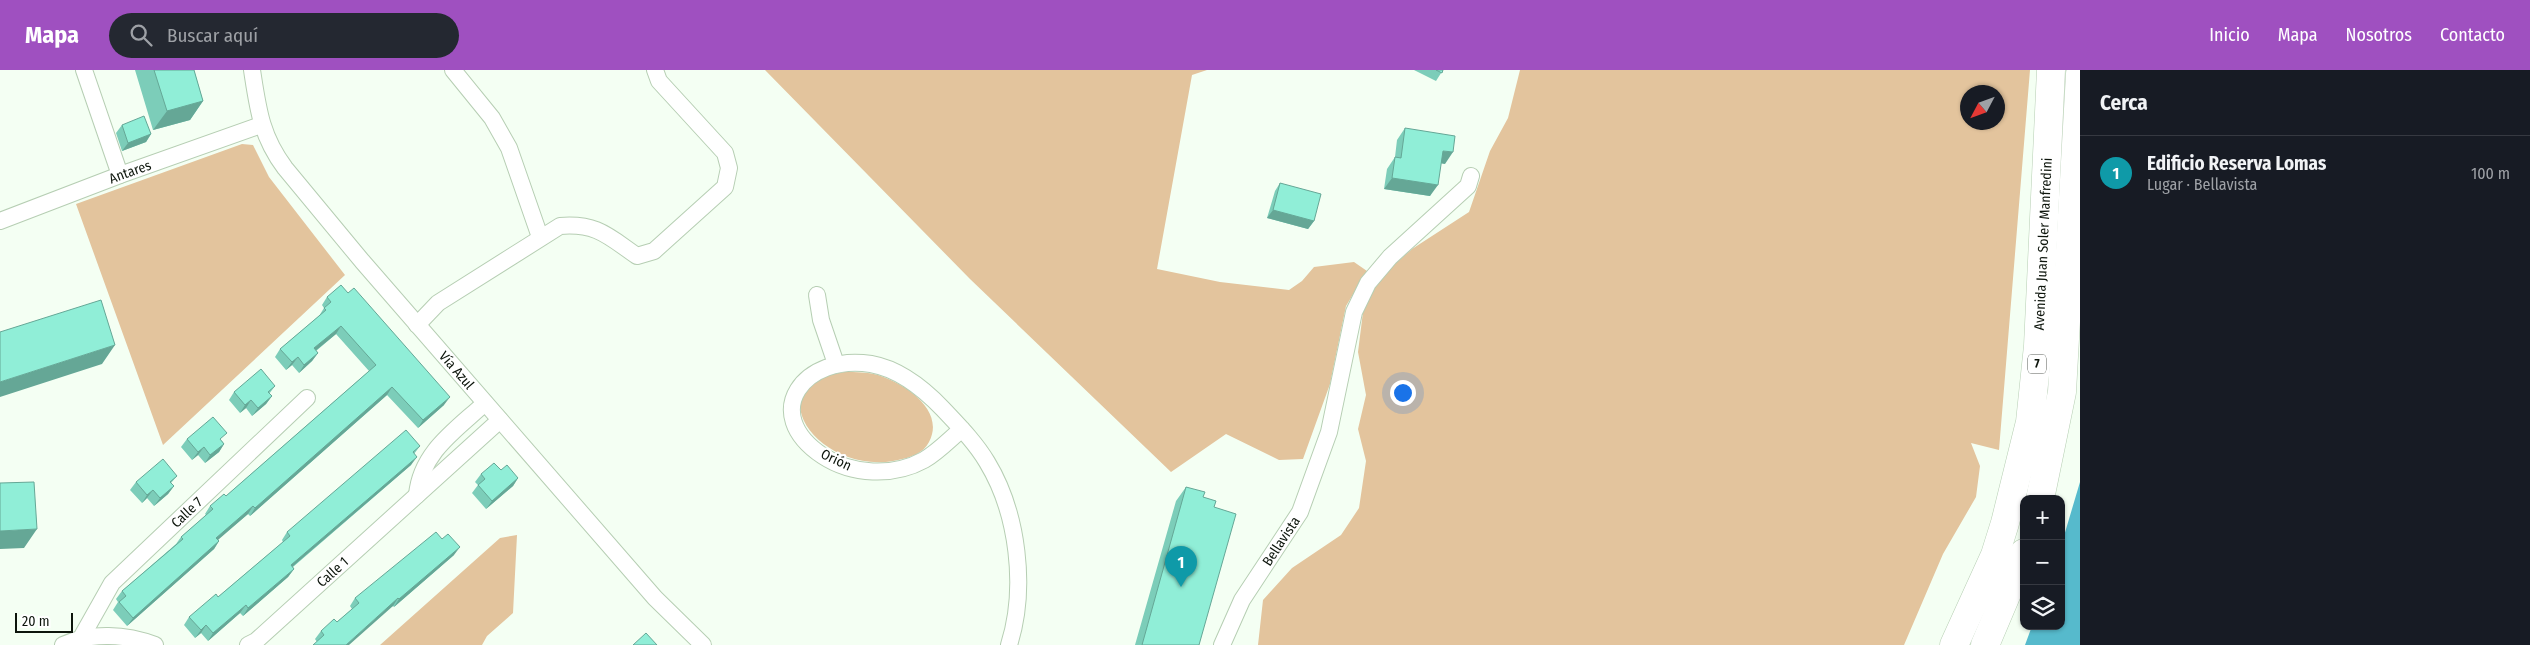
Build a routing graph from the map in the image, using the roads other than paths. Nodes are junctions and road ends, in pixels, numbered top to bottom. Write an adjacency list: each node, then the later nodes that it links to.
1 (84, 70): 8 (street)
2 (252, 70): 7 (street, Vía Azul)
3 (453, 70): 11 (street)
4 (655, 70): 11 (street)
5 (2051, 70): 29 (highway, Avenida Juan Soler Manfredini / 7)
6 (2080, 74): 20 (highway, Avenida Juan Soler Manfredini / 7)
7 (261, 125): 8 (street, Antares); 13 (street, Vía Azul)
8 (120, 175): 10 (street, Antares)
9 (1470, 176): 28 (street, Bellavista)
10 (0, 221)
11 (540, 237): 13 (street)
12 (817, 295): 14 (street)
13 (417, 325): 16 (street, Vía Azul)
14 (836, 364): 18 (street, Orión); 18 (street, Orión)
15 (307, 398): 22 (street, Calle 7)
16 (485, 403): 17 (street, Vía Azul); 19 (street)
17 (500, 420): 19 (street, Calle 1); 26 (street, Vía Azul)
18 (962, 429): 27 (street, Orión)
19 (417, 495): 25 (street, Calle 1)
20 (2041, 495)
21 (2020, 563): 30 (highway)
22 (81, 638): 23 (street); 24 (street)
23 (63, 645)
24 (155, 645)
25 (248, 645)
26 (703, 645)
27 (1009, 645)
28 (1222, 645)
29 (1954, 645)
30 (1986, 645)

